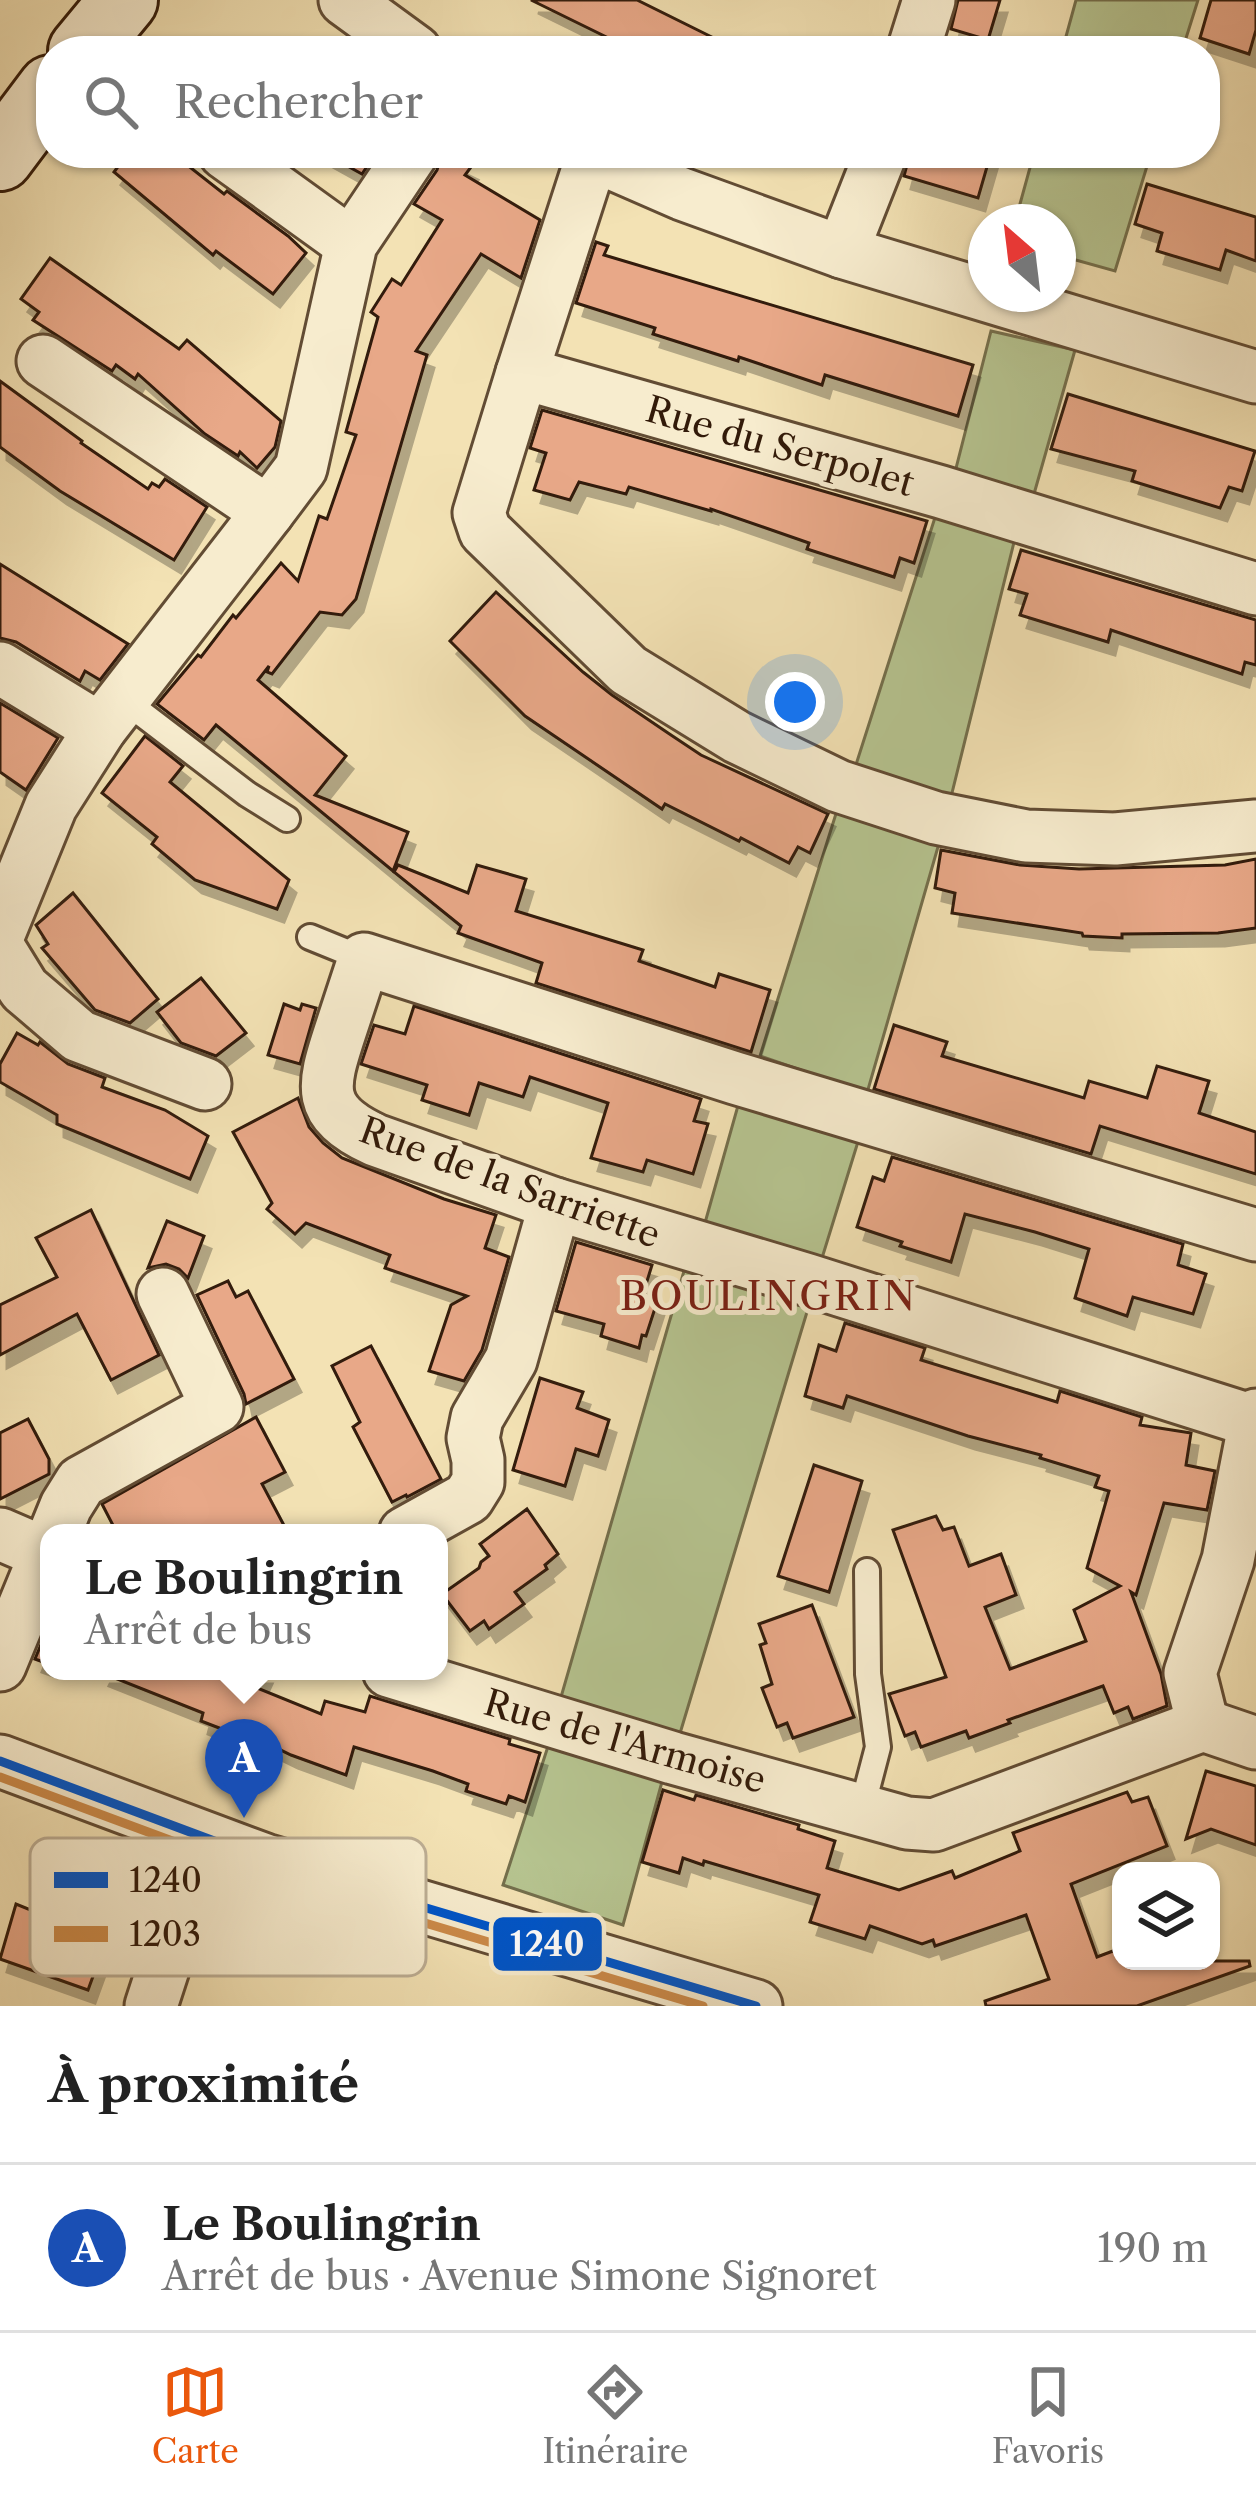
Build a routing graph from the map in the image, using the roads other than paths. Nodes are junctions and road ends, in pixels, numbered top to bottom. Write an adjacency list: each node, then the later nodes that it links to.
1 (124, 0): 5 (main road)
2 (345, 0): 4 (street)
3 (929, 0): 6 (street)
4 (406, 28)
5 (94, 36)
6 (918, 36)
7 (36, 109): 8 (main road)
8 (0, 157)
9 (246, 168): 14 (street)
10 (402, 168): 14 (street)
11 (588, 168): 17 (street)
12 (622, 168): 15 (street)
13 (875, 168): 15 (street)
14 (351, 244): 19 (street)
15 (842, 252): 18 (street)
16 (43, 361): 19 (street)
17 (522, 373): 20 (street, Rue du Serpolet); 24 (street)
18 (1256, 377)
19 (268, 512): 22 (street)
20 (1256, 589)
21 (0, 668): 22 (street)
22 (112, 715): 23 (lane); 25 (street)
23 (286, 820)
24 (1256, 826)
25 (0, 931)
26 (310, 937): 28 (lane)
27 (0, 950): 29 (street)
28 (364, 959): 30 (street, Rue de la Sarriette); 31 (street)
29 (205, 1084)
30 (555, 1204): 33 (street, Rue de la Sarriette); 35 (street)
31 (1256, 1235)
32 (163, 1294): 34 (street)
33 (1256, 1419): 40 (street)
34 (54, 1524)
35 (421, 1524)
36 (40, 1544): 38 (street)
37 (867, 1571): 43 (lane)
38 (0, 1665)
39 (418, 1680): 43 (street, Rue de l'Armoise)
40 (1203, 1725): 41 (street); 43 (street, Rue de l'Armoise)
41 (1256, 1743)
42 (0, 1761): 44 (street)
43 (862, 1808)
44 (200, 1838)
45 (426, 1907): 48 (street)
46 (161, 1976): 47 (street)
47 (151, 2006)
48 (756, 2006)

